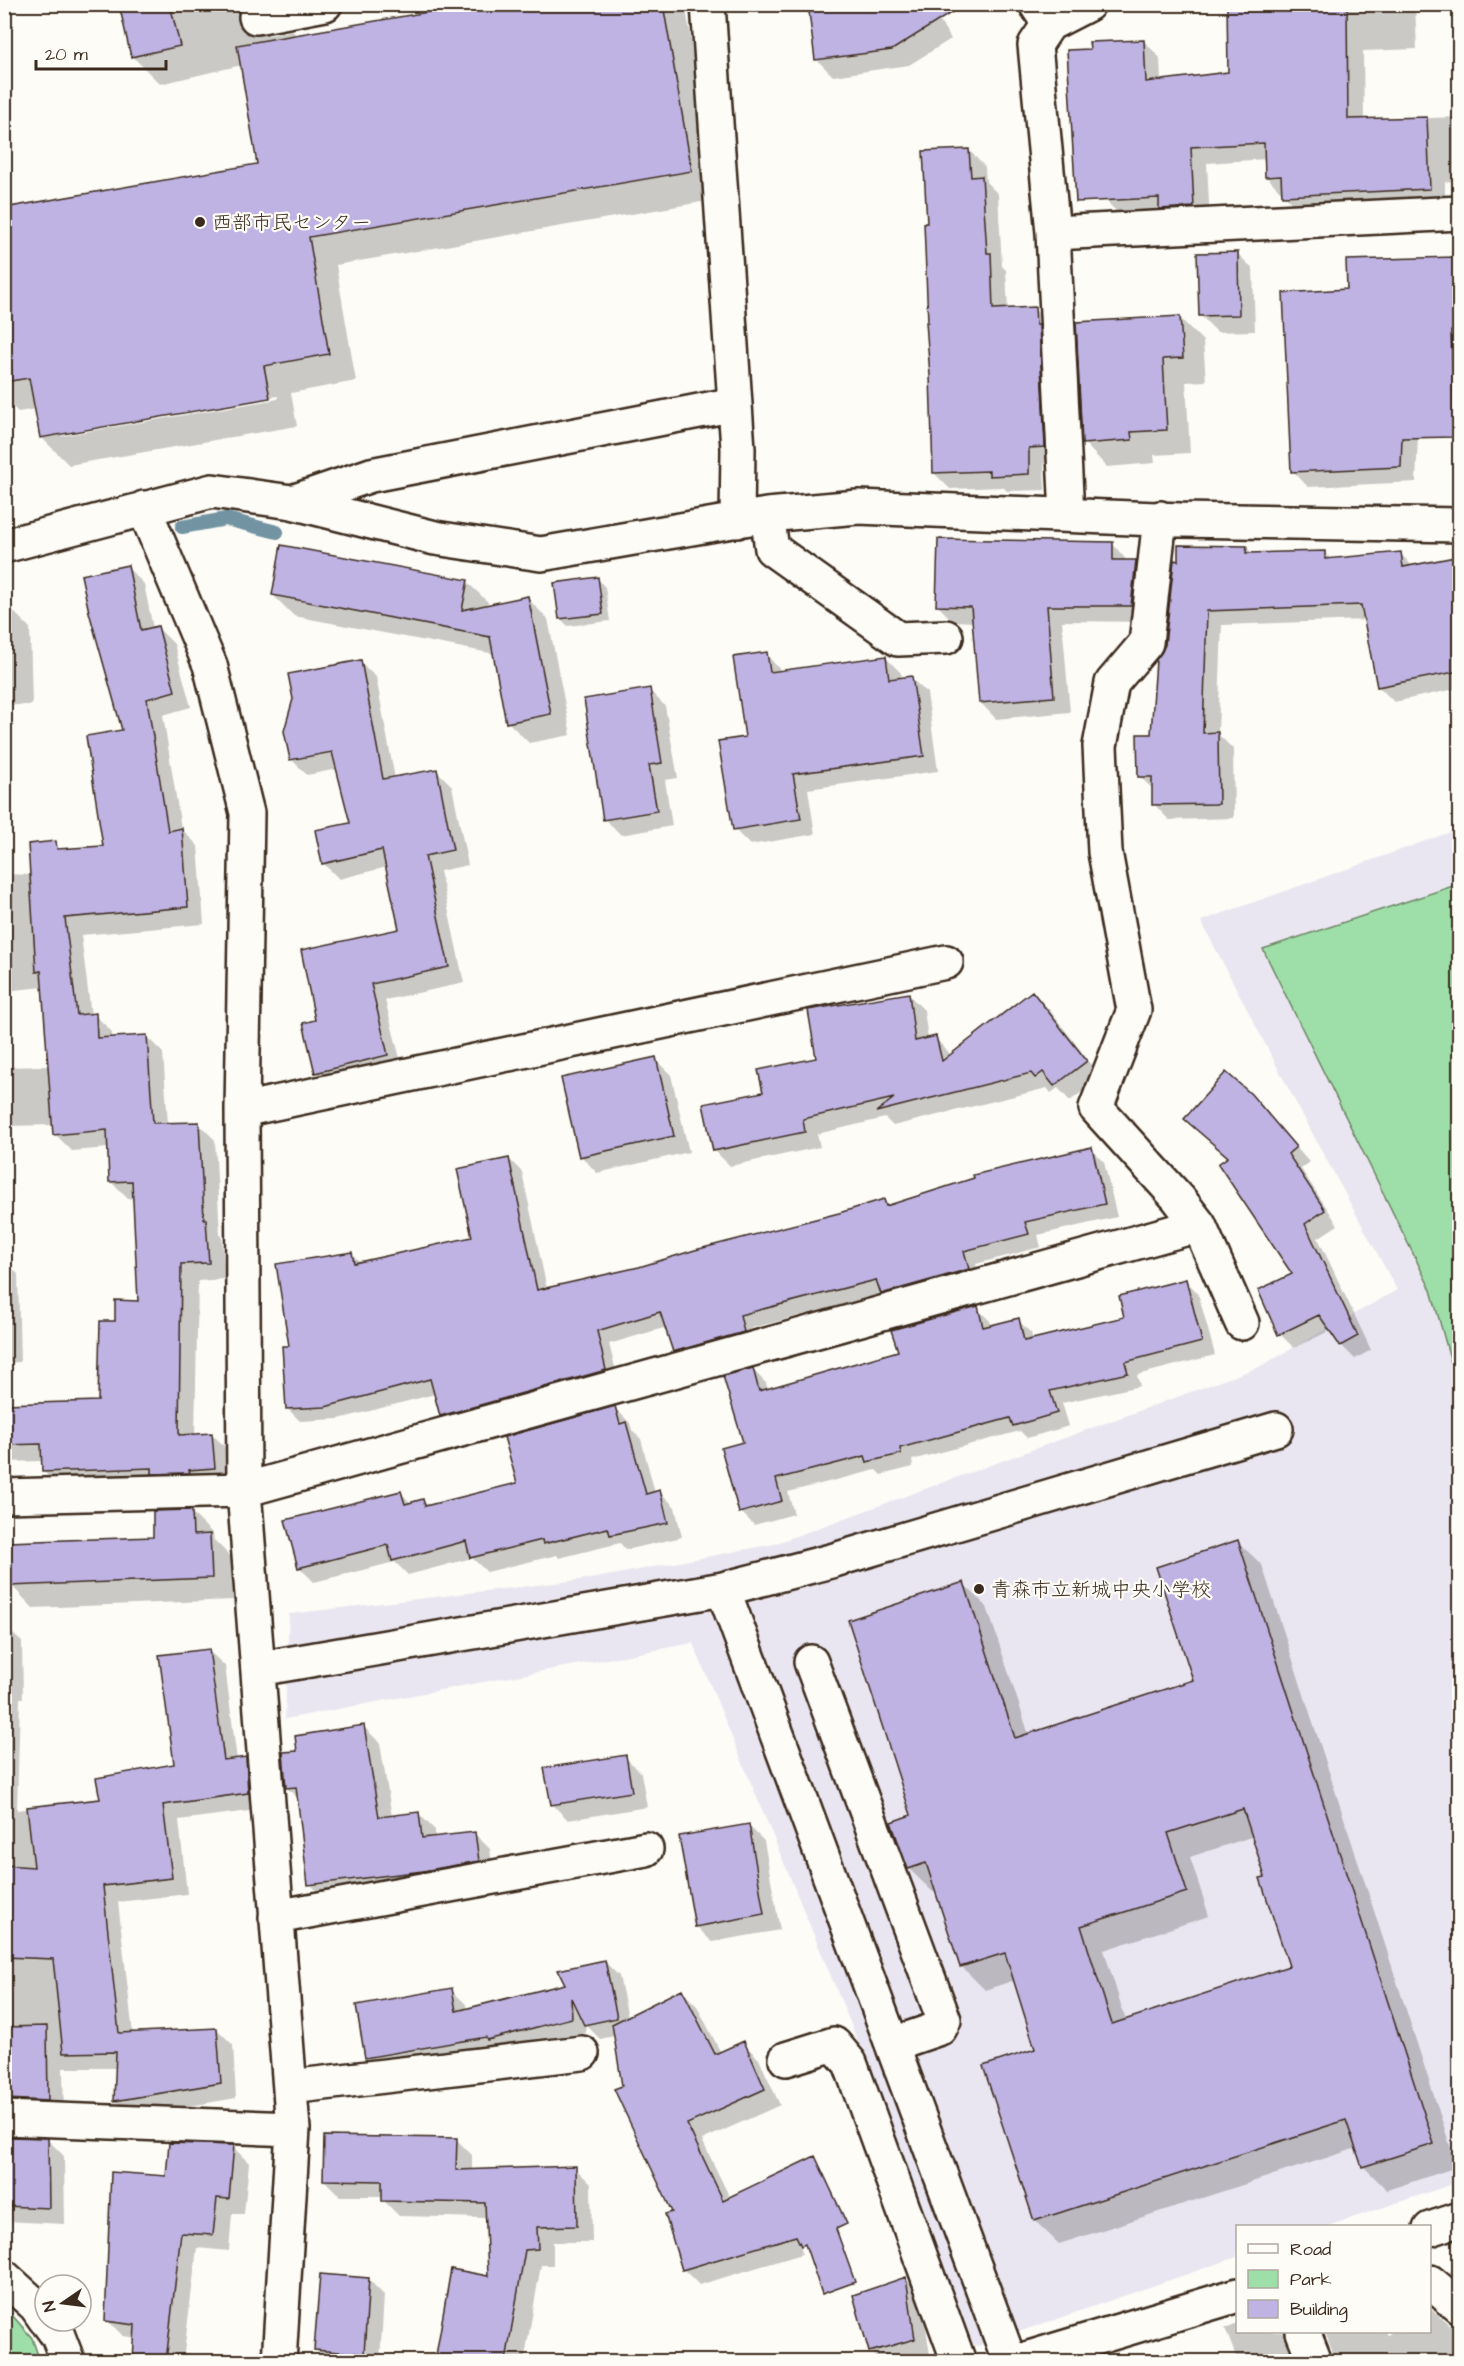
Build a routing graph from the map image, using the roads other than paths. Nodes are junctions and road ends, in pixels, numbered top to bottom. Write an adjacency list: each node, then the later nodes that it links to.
1 (325, 4): 5 (street)
2 (708, 4): 8 (street)
3 (1088, 4): 4 (street)
4 (1043, 14): 7 (street)
5 (256, 17)
6 (1460, 213): 7 (street)
7 (1053, 233): 11 (street)
8 (735, 404): 9 (street); 12 (street)
9 (292, 502): 10 (street); 12 (street)
10 (144, 508): 15 (street); 18 (street)
11 (1066, 514): 12 (street); 13 (street)
12 (752, 518): 16 (street)
13 (1160, 518): 14 (street); 19 (street)
14 (1460, 525)
15 (4, 546)
16 (946, 637)
17 (946, 962): 18 (street)
18 (242, 1110): 22 (street)
19 (1199, 1225): 20 (street); 22 (street)
20 (1242, 1323)
21 (1276, 1429): 24 (street)
22 (244, 1490): 23 (street); 26 (street)
23 (4, 1496)
24 (723, 1589): 26 (street); 29 (street)
25 (811, 1662): 29 (street)
26 (258, 1669): 28 (street)
27 (646, 1849): 28 (street)
28 (276, 1917): 32 (street)
29 (894, 2044): 48 (street)
30 (582, 2053): 32 (street)
31 (786, 2059): 47 (street)
32 (290, 2086): 34 (street)
33 (4, 2118): 34 (street)
34 (293, 2129): 46 (street)
35 (1460, 2218): 36 (street)
36 (1431, 2229)
37 (4, 2277): 40 (street)
38 (1431, 2283): 41 (street)
39 (1236, 2296): 44 (street)
40 (33, 2303)
41 (1460, 2307)
42 (56, 2333): 45 (street)
43 (1304, 2333): 50 (street)
44 (1054, 2356): 49 (street)
45 (68, 2361)
46 (279, 2361)
47 (959, 2361)
48 (1010, 2361)
49 (1016, 2361)
50 (1315, 2361)

